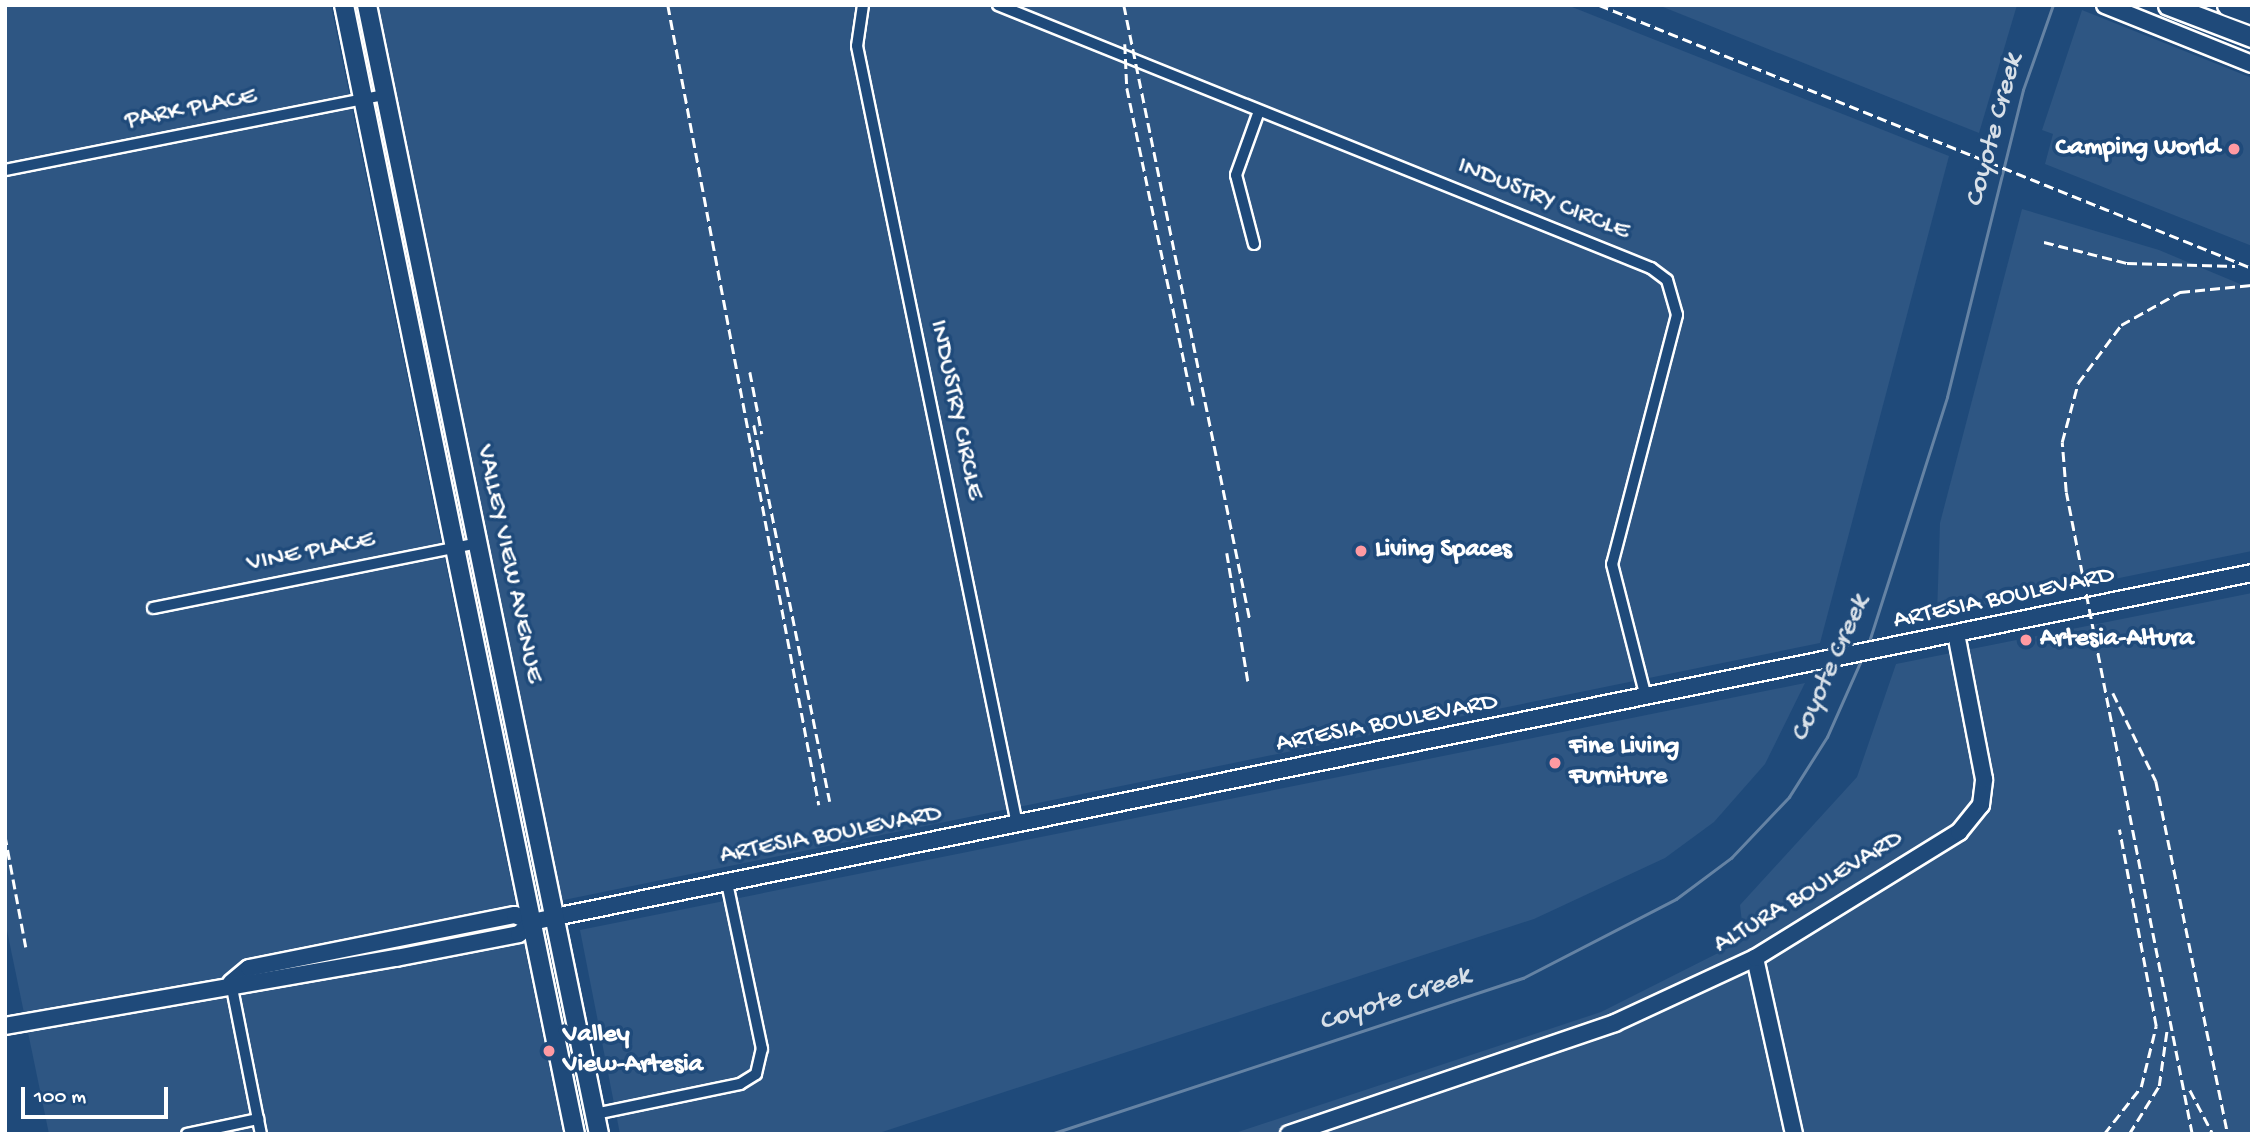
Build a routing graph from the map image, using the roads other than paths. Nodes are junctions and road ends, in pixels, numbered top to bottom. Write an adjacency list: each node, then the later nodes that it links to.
1 (344, 5): 12 (main road, VALLEY VIEW AVENUE)
2 (367, 5): 11 (main road, VALLEY VIEW AVENUE)
3 (863, 5): 24 (street, INDUSTRY CIRCLE)
4 (998, 5): 13 (street, INDUSTRY CIRCLE)
5 (2105, 5): 10 (main road)
6 (2168, 5): 9 (highway)
7 (2227, 5): 8 (highway)
8 (2252, 14)
9 (2252, 37)
10 (2252, 64)
11 (385, 95): 12 (street, PARK PLACE); 16 (main road, VALLEY VIEW AVENUE)
12 (363, 99): 14 (street, PARK PLACE); 17 (main road, VALLEY VIEW AVENUE)
13 (1259, 111): 15 (street); 21 (street, INDUSTRY CIRCLE)
14 (5, 170)
15 (1254, 244)
16 (477, 543): 17 (street, VINE PLACE); 22 (main road, VALLEY VIEW AVENUE)
17 (455, 547): 19 (street, VINE PLACE); 23 (main road, VALLEY VIEW AVENUE)
18 (2252, 573): 20 (main road, ARTESIA BOULEVARD)
19 (153, 608)
20 (1956, 635): 21 (main road, ARTESIA BOULEVARD); 28 (main road, ALTURA BOULEVARD)
21 (1646, 697): 24 (main road, ARTESIA BOULEVARD)
22 (513, 720): 23 (main road); 26 (main road, VALLEY VIEW AVENUE)
23 (492, 725): 27 (main road, VALLEY VIEW AVENUE)
24 (1017, 824): 25 (main road, ARTESIA BOULEVARD)
25 (727, 883): 26 (main road, ARTESIA BOULEVARD); 31 (street)
26 (555, 917): 27 (main road, ARTESIA BOULEVARD); 31 (main road, VALLEY VIEW AVENUE)
27 (532, 922): 29 (main road, ARTESIA BOULEVARD); 35 (main road, VALLEY VIEW AVENUE)
28 (1755, 958): 37 (main road, ALTURA BOULEVARD); 38 (main road)
29 (231, 982): 30 (main road, ARTESIA BOULEVARD); 32 (street)
30 (10, 1025)
31 (595, 1114): 36 (main road, VALLEY VIEW AVENUE)
32 (258, 1119): 33 (street); 34 (street)
33 (187, 1134)
34 (261, 1134)
35 (575, 1134)
36 (599, 1134)
37 (1289, 1134)
38 (1794, 1134)

